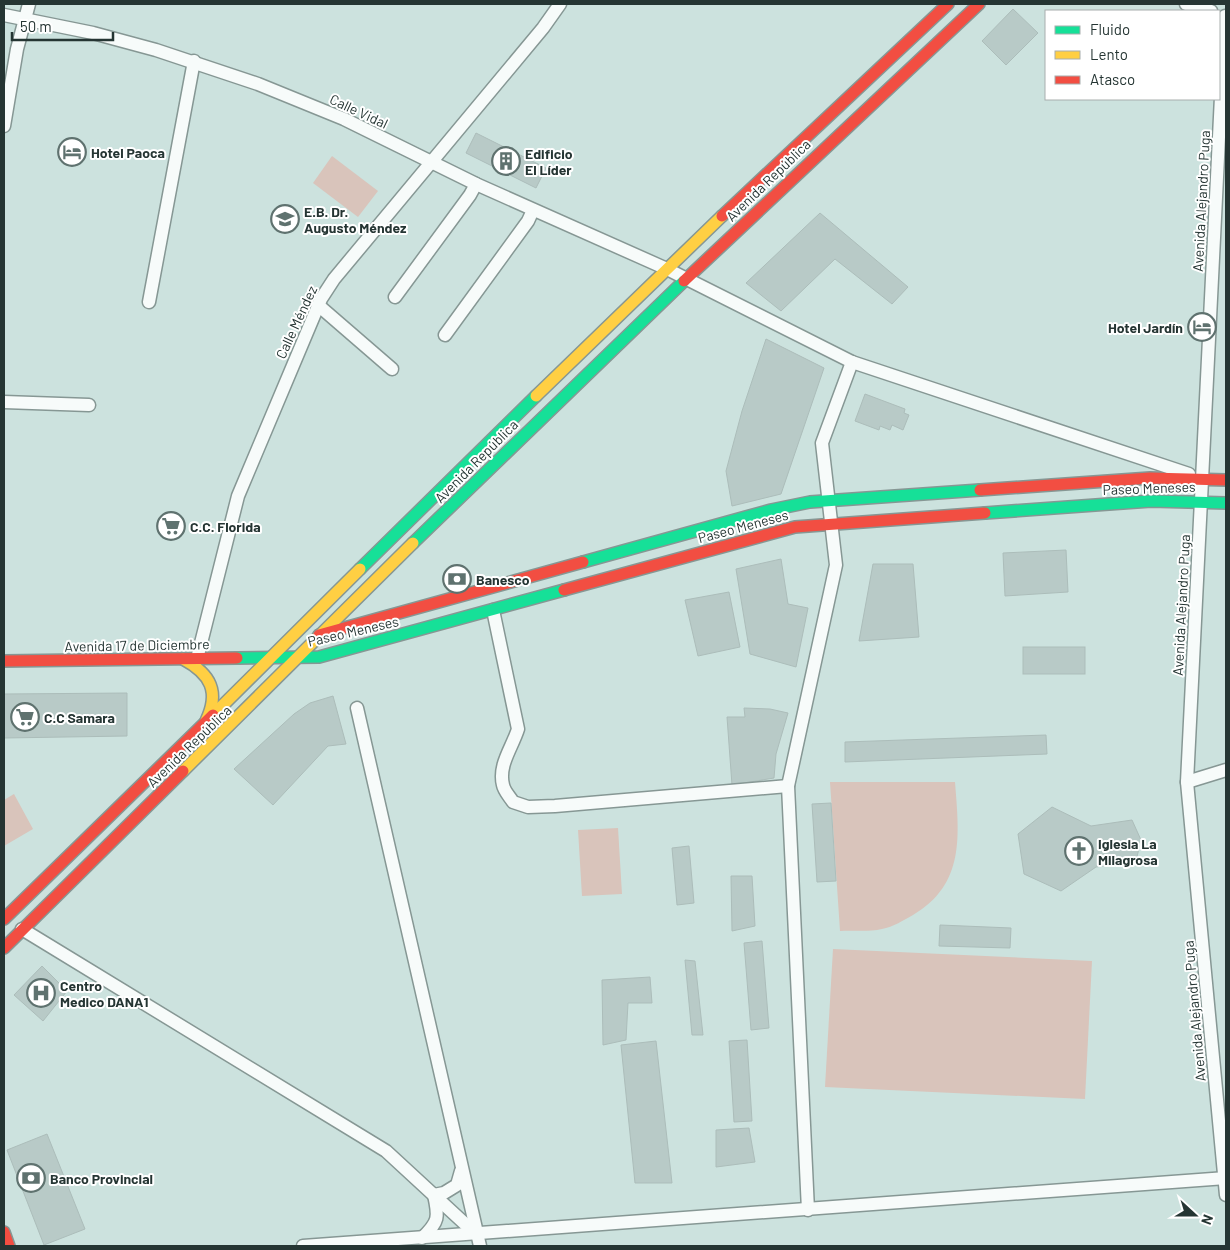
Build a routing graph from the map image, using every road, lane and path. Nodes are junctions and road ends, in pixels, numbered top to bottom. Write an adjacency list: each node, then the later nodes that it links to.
1 (29, 4): 9 (street)
2 (560, 4): 14 (street, Calle Méndez)
3 (948, 4): 17 (main road, Avenida República)
4 (979, 4): 18 (main road, Avenida República)
5 (1186, 4): 6 (street)
6 (1207, 10)
7 (4, 15): 9 (street, Calle Vidal)
8 (1223, 15): 11 (street, Avenida Alejandro Puga)
9 (24, 19): 10 (street, Calle Vidal); 13 (street)
10 (194, 61): 14 (street, Calle Vidal); 20 (street)
11 (1220, 85)
12 (1219, 100): 27 (street, Avenida Alejandro Puga)
13 (4, 126)
14 (432, 163): 15 (street, Calle Vidal); 21 (street, Calle Méndez)
15 (476, 184): 16 (street, Calle Vidal); 19 (street)
16 (533, 210): 17 (street, Calle Vidal); 22 (street)
17 (667, 269): 18 (street, Calle Vidal); 35 (main road, Avenida República)
18 (686, 279): 23 (street, Calle Vidal); 34 (main road, Avenida República)
19 (395, 297)
20 (149, 302)
21 (318, 305): 24 (street); 38 (street, Calle Méndez)
22 (446, 335)
23 (852, 362): 27 (street, Calle Vidal); 29 (street)
24 (392, 368)
25 (4, 402): 26 (street)
26 (89, 405)
27 (1203, 479): 28 (main road, Paseo Meneses); 29 (main road, Paseo Meneses); 30 (street, Avenida Alejandro Puga)
28 (1226, 480)
29 (831, 501): 32 (street); 34 (main road, Paseo Meneses)
30 (1202, 502): 31 (main road, Paseo Meneses); 32 (main road, Paseo Meneses); 43 (street, Avenida Alejandro Puga)
31 (1226, 503)
32 (832, 523): 33 (main road, Paseo Meneses); 44 (street)
33 (492, 610): 36 (main road, Paseo Meneses); 44 (street)
34 (324, 633): 35 (main road, Paseo Meneses); 36 (main road, Avenida República)
35 (271, 658): 36 (main road, Paseo Meneses); 38 (main road, Avenida 17 de Diciembre); 41 (main road, Avenida República)
36 (299, 658): 46 (main road, Avenida República)
37 (183, 659): 38 (main road, Avenida 17 de Diciembre); 39 (main road, Avenida 17 de Diciembre); 41 (main road)
38 (197, 659)
39 (4, 662)
40 (357, 708): 48 (street)
41 (206, 723): 45 (main road, Avenida República)
42 (1226, 770): 43 (street)
43 (1187, 782): 49 (street, Avenida Alejandro Puga)
44 (788, 786): 52 (street)
45 (4, 919)
46 (22, 929): 47 (main road, Avenida República); 50 (street)
47 (4, 948)
48 (461, 1171): 50 (street); 55 (street)
49 (1226, 1178): 51 (street, Avenida Alejandro Puga); 52 (street)
50 (434, 1195): 54 (street); 55 (street)
51 (1226, 1195)
52 (808, 1210): 55 (street)
53 (4, 1232): 56 (main road)
54 (422, 1238): 55 (street); 57 (street)
55 (478, 1240)
56 (9, 1246)
57 (303, 1246)

